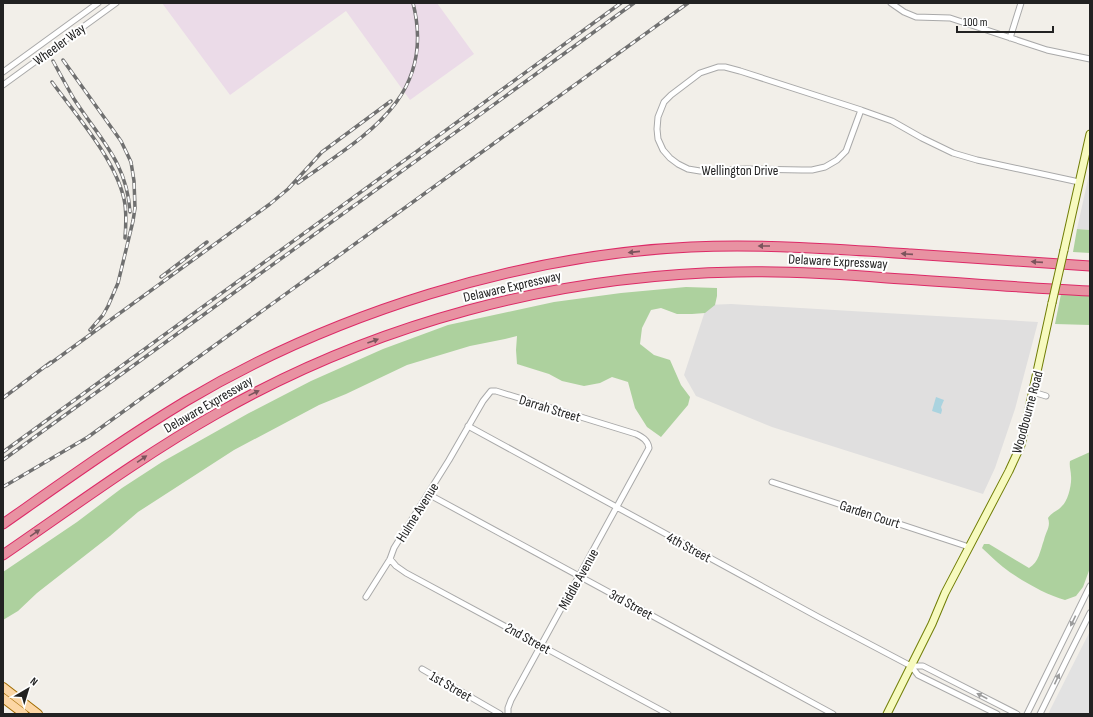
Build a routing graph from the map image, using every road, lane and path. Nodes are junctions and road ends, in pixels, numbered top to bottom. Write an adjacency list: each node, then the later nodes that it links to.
1 (98, 3): 7 (street, Wheeler Way)
2 (116, 3): 8 (street, Wheeler Way)
3 (891, 3): 5 (street)
4 (1021, 3): 5 (street)
5 (1010, 38): 6 (street)
6 (1090, 59)
7 (3, 72)
8 (3, 85)
9 (861, 110): 9 (street, Wellington Drive); 11 (street, Wellington Drive)
10 (1090, 134): 11 (main road, Woodbourne Road)
11 (1079, 182): 14 (main road, Woodbourne Road, bridge)
12 (1090, 266): 21 (highway, Delaware Expressway, one-way to 21)
13 (1090, 291): 23 (highway, Delaware Expressway, one-way to 13)
14 (1033, 392): 15 (street); 22 (main road, Woodbourne Road)
15 (1046, 396)
16 (468, 426): 17 (street, Darrah Street); 19 (street, Hulme Avenue); 20 (street, 4th Street)
17 (648, 443): 20 (street, Middle Avenue)
18 (772, 482): 22 (street, Garden Court)
19 (428, 494): 24 (street, Hulme Avenue); 25 (street, 3rd Street)
20 (617, 508): 25 (street, Middle Avenue); 30 (street, 4th Street)
21 (3, 524)
22 (969, 547): 30 (main road, Woodbourne Road)
23 (3, 555)
24 (390, 559): 27 (street, Hulme Avenue); 29 (street, 2nd Street)
25 (580, 576): 29 (street, Middle Avenue); 39 (street, 3rd Street)
26 (1090, 586): 43 (street, one-way to 43)
27 (366, 597)
28 (1090, 614): 44 (street, one-way to 28)
29 (542, 645): 37 (street, Middle Avenue); 38 (street, 2nd Street)
30 (911, 666): 40 (main road, Woodbourne Road); 41 (street, 4th Street); 42 (street, 4th Street, one-way to 30)
31 (422, 669): 36 (street, 1st Street)
32 (3, 687): 35 (main road)
33 (3, 698): 34 (main road)
34 (24, 714)
35 (38, 714)
36 (500, 714)
37 (508, 714)
38 (668, 714)
39 (833, 714)
40 (887, 714)
41 (997, 714)
42 (1017, 714)
43 (1026, 714)
44 (1040, 714)

